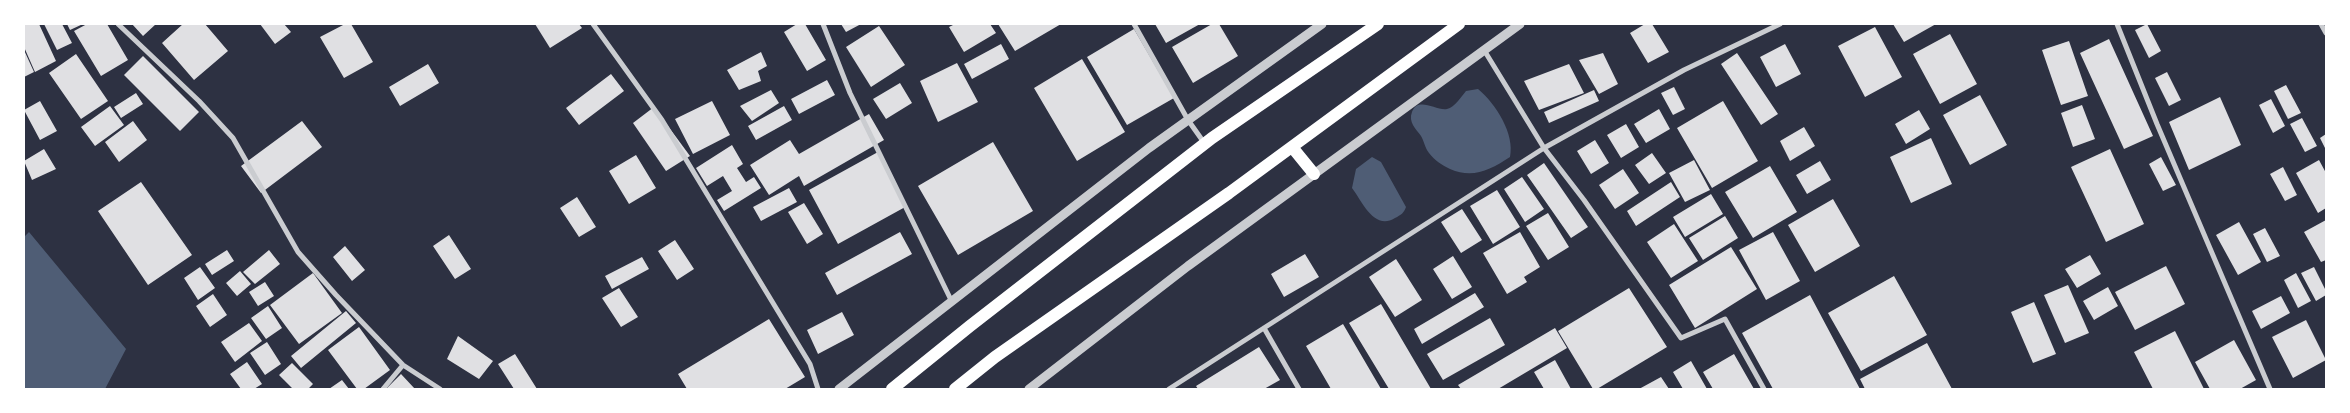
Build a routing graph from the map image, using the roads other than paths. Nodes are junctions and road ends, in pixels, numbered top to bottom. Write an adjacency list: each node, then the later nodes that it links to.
1 (118, 24): 21 (street)
2 (594, 24): 24 (street)
3 (823, 24): 19 (street)
4 (1134, 24): 14 (street)
5 (1322, 24): 14 (street)
6 (1378, 24): 15 (main road)
7 (1459, 24): 16 (main road)
8 (1520, 24): 13 (street)
9 (1780, 24): 17 (street)
10 (2117, 24): 32 (street)
11 (2322, 24): 12 (street)
12 (2326, 33)
13 (1484, 50): 17 (street); 18 (street)
14 (1188, 120): 15 (street); 19 (street)
15 (1205, 144): 26 (main road)
16 (1292, 147): 18 (main road); 27 (main road)
17 (1544, 148): 20 (street); 31 (street)
18 (1314, 174): 28 (street)
19 (952, 302): 25 (street)
20 (1264, 328): 29 (street); 30 (street)
21 (403, 365): 22 (street); 23 (street)
22 (382, 389)
23 (440, 389)
24 (818, 389)
25 (839, 389)
26 (892, 389)
27 (954, 389)
28 (1029, 389)
29 (1170, 389)
30 (1299, 389)
31 (1764, 389)
32 (2270, 389)

